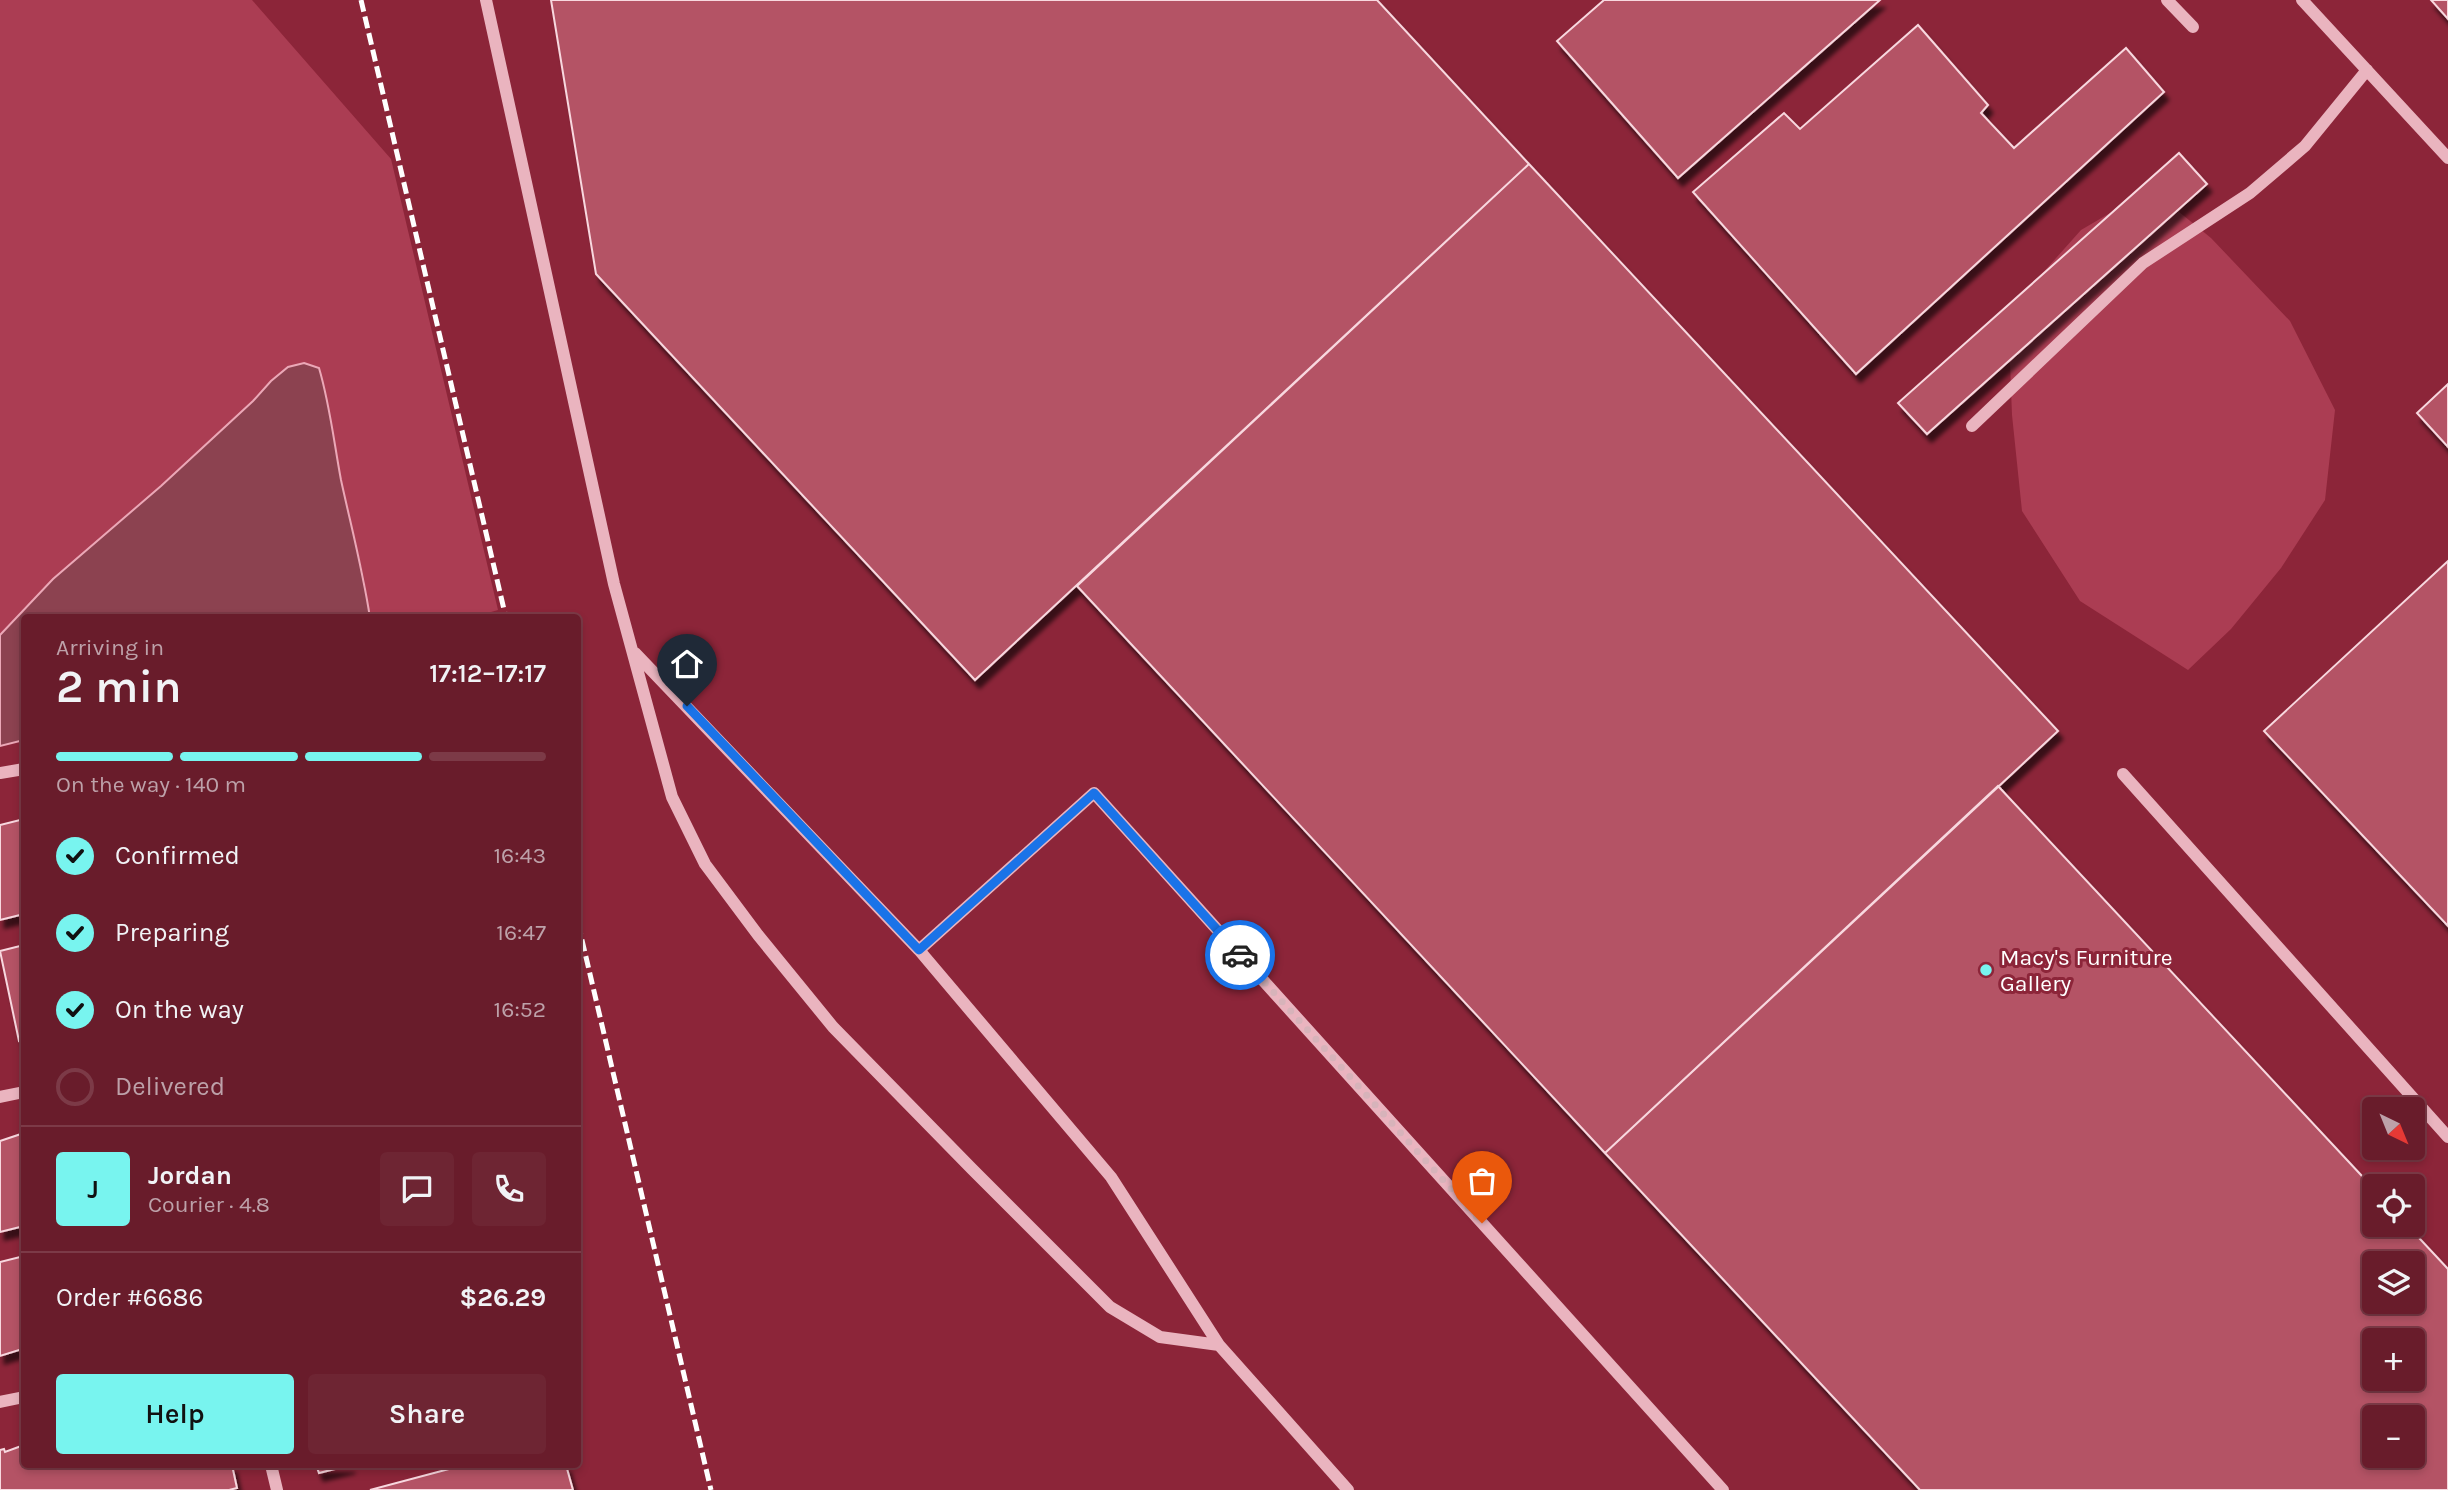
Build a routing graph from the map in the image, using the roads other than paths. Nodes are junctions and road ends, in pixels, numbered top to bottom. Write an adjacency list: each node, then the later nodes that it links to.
1 (486, 0): 8 (street)
2 (2167, 0): 4 (street)
3 (2302, 0): 5 (street)
4 (2193, 27)
5 (2367, 70): 6 (street); 7 (street)
6 (2448, 158)
7 (1972, 426)
8 (632, 651): 12 (street); 16 (street)
9 (21, 770): 10 (street)
10 (0, 773)
11 (2123, 774): 15 (street)
12 (919, 950): 16 (street); 22 (street)
13 (21, 1093): 14 (street)
14 (0, 1097)
15 (2448, 1136)
16 (1219, 1345): 21 (street)
17 (21, 1398): 18 (street)
18 (0, 1402)
19 (272, 1468): 20 (street)
20 (277, 1490)
21 (1348, 1490)
22 (1723, 1490)

